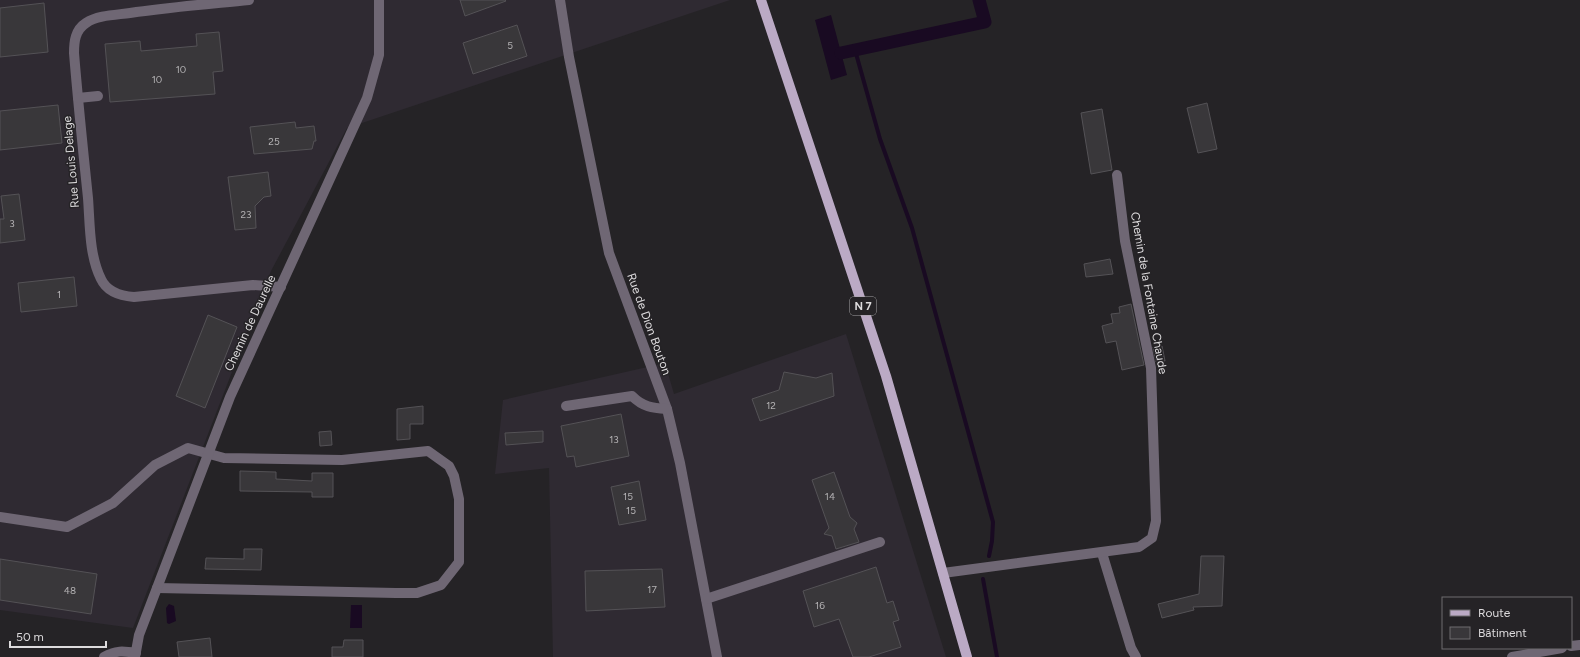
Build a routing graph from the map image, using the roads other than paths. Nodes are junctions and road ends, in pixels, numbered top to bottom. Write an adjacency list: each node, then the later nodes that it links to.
1 (249, 0): 6 (street, Rue Louis Delage)
2 (379, 0): 8 (street, Chemin de Daurelle)
3 (560, 0): 10 (street, Rue de Dion Bouton)
4 (762, 0): 15 (main road, N 7)
5 (98, 96): 6 (street)
6 (78, 98): 8 (street, Rue Louis Delage)
7 (1117, 175): 14 (street, Chemin de la Fontaine Chaude)
8 (281, 287): 11 (street, Chemin de Daurelle)
9 (566, 406): 10 (street)
10 (667, 409): 17 (street, Rue de Dion Bouton)
11 (208, 455): 12 (street); 16 (street, Chemin de Daurelle); 16 (street)
12 (0, 517)
13 (880, 542): 17 (street)
14 (1102, 553): 15 (street, Chemin de la Fontaine Chaude); 23 (street)
15 (943, 573): 22 (main road, N 7)
16 (157, 588): 19 (street, Chemin de Daurelle)
17 (706, 599): 21 (street, Rue de Dion Bouton)
18 (1556, 649): 24 (street)
19 (136, 655): 20 (street)
20 (104, 657)
21 (717, 657)
22 (967, 657)
23 (1136, 657)
24 (1512, 657)

